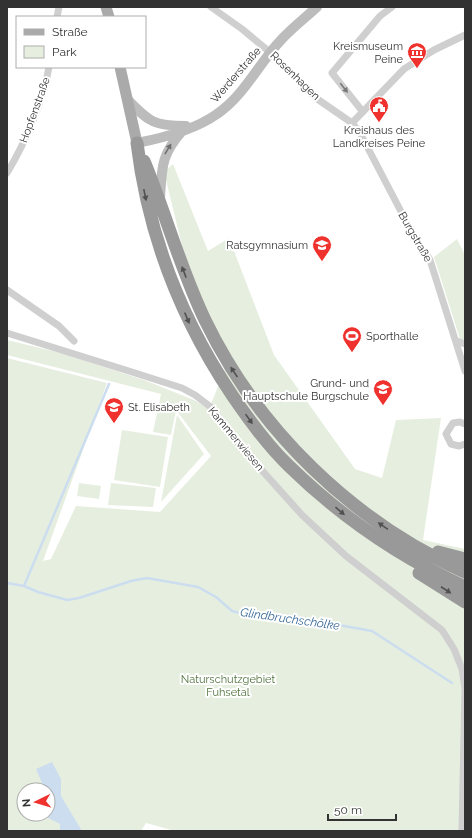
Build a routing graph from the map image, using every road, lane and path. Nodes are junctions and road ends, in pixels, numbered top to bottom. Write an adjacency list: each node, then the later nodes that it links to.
1 (211, 7): 5 (street, Rosenhagen)
2 (317, 7): 5 (street, Werderstraße)
3 (392, 7): 9 (street, one-way to 9)
4 (465, 35): 9 (street)
5 (271, 53): 10 (street, Rosenhagen); 11 (street, Werderstraße)
6 (49, 68): 15 (street, Hopfenstraße)
7 (120, 68): 8 (main road)
8 (127, 99): 11 (street); 13 (main road)
9 (363, 112): 10 (street)
10 (352, 123): 14 (street, Rosenhagen)
11 (192, 126): 12 (street, Werderstraße)
12 (183, 130): 13 (street, Werderstraße); 16 (street, one-way to 12)
13 (137, 143): 16 (highway); 26 (highway, one-way to 26)
14 (371, 152): 20 (street, Burgstraße)
15 (7, 173)
16 (160, 199): 25 (highway, one-way to 16)
17 (7, 290): 19 (street)
18 (7, 333): 31 (street, Kammerwiesen)
19 (74, 340)
20 (457, 341): 21 (street); 22 (street, Burgstraße)
21 (465, 344)
22 (465, 371)
23 (465, 424): 24 (street)
24 (465, 444)
25 (417, 546): 27 (highway); 28 (highway)
26 (409, 558): 29 (highway); 30 (highway, one-way to 30)
27 (465, 559)
28 (465, 572)
29 (465, 587)
30 (465, 602)
31 (462, 831)

